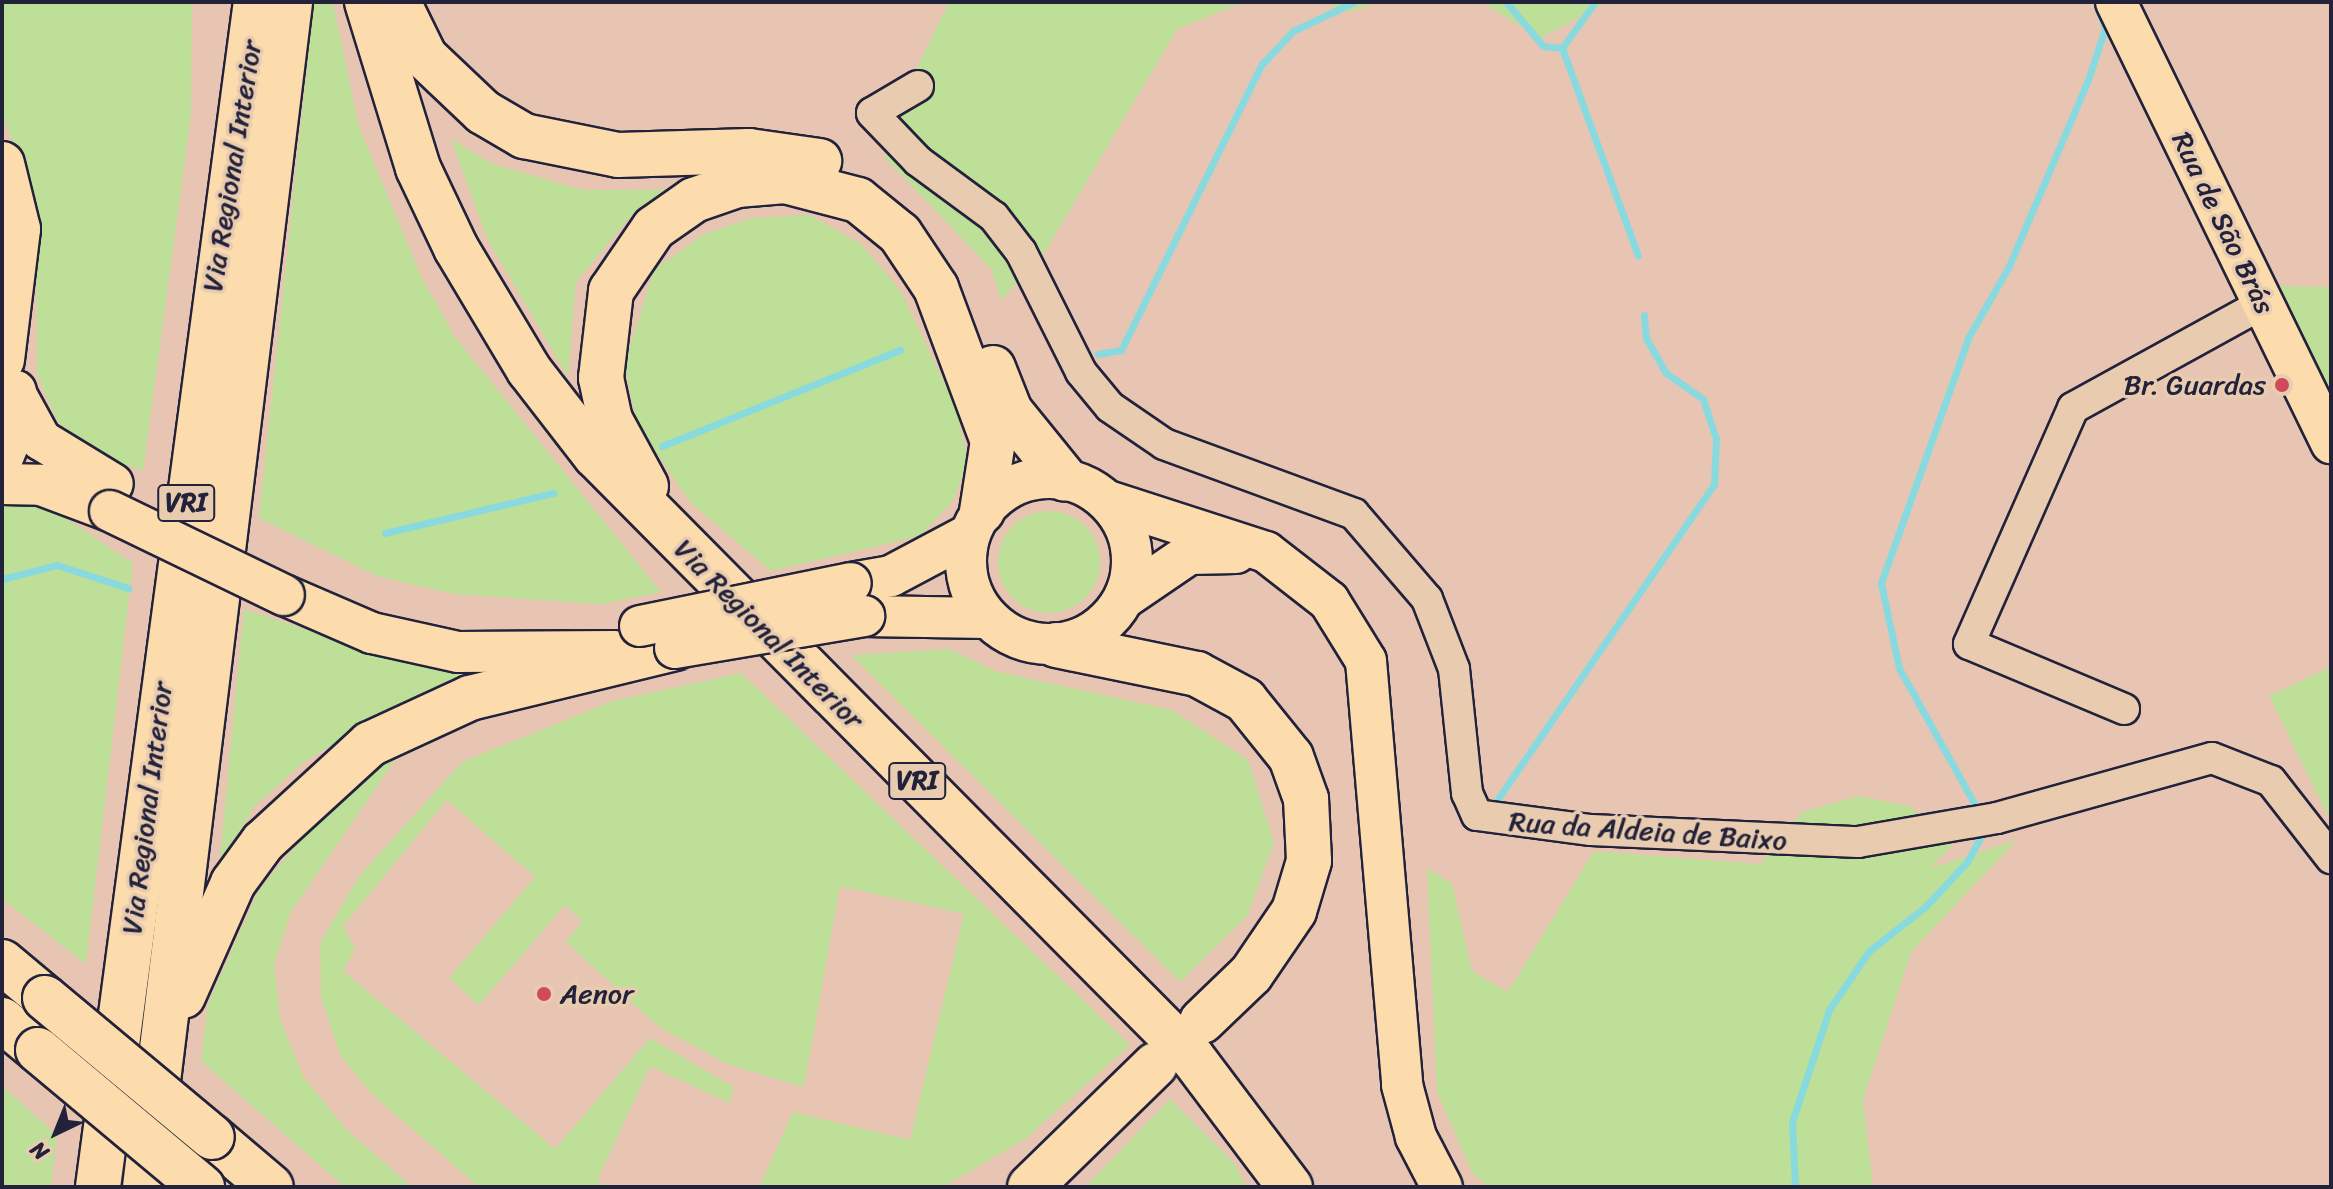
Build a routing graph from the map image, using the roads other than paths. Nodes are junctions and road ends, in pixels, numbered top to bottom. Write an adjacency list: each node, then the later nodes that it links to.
1 (225, 2): 9 (highway)
2 (256, 2): 9 (highway, Via Regional Interior / VRI)
3 (290, 2): 31 (highway)
4 (367, 2): 19 (highway, Via Regional Interior / VRI)
5 (398, 2): 14 (highway)
6 (2116, 2): 10 (main road, Rua de São Brás)
7 (918, 86): 27 (street, Rua da Aldeia de Baixo)
8 (2, 164): 11 (highway)
9 (218, 252): 34 (highway, Via Regional Interior / VRI)
10 (2262, 304): 12 (main road, Rua de São Brás); 26 (street)
11 (7, 372): 13 (main road); 16 (main road)
12 (2331, 443)
13 (2, 460)
14 (1065, 479): 17 (main road); 18 (main road)
15 (2, 484): 16 (main road)
16 (111, 498): 24 (main road)
17 (1108, 501): 20 (main road); 21 (main road)
18 (976, 522): 19 (highway); 22 (main road); 23 (main road)
19 (673, 538): 40 (highway, Via Regional Interior / VRI)
20 (1266, 552): 21 (main road); 41 (main road)
21 (1126, 597): 25 (main road)
22 (857, 600): 23 (main road); 24 (main road, bridge)
23 (987, 618): 25 (main road)
24 (658, 637): 31 (highway)
25 (1056, 645): 30 (highway)
26 (2124, 709)
27 (2331, 858)
28 (2, 962): 33 (highway, bridge)
29 (2, 1020): 36 (highway, bridge)
30 (1202, 1021)
31 (164, 1046): 35 (highway)
32 (1155, 1065): 39 (highway)
33 (221, 1145): 37 (highway); 38 (highway)
34 (98, 1187)
35 (145, 1187)
36 (202, 1187)
37 (271, 1187)
38 (296, 1187)
39 (1030, 1187)
40 (1290, 1187)
41 (1442, 1187)

